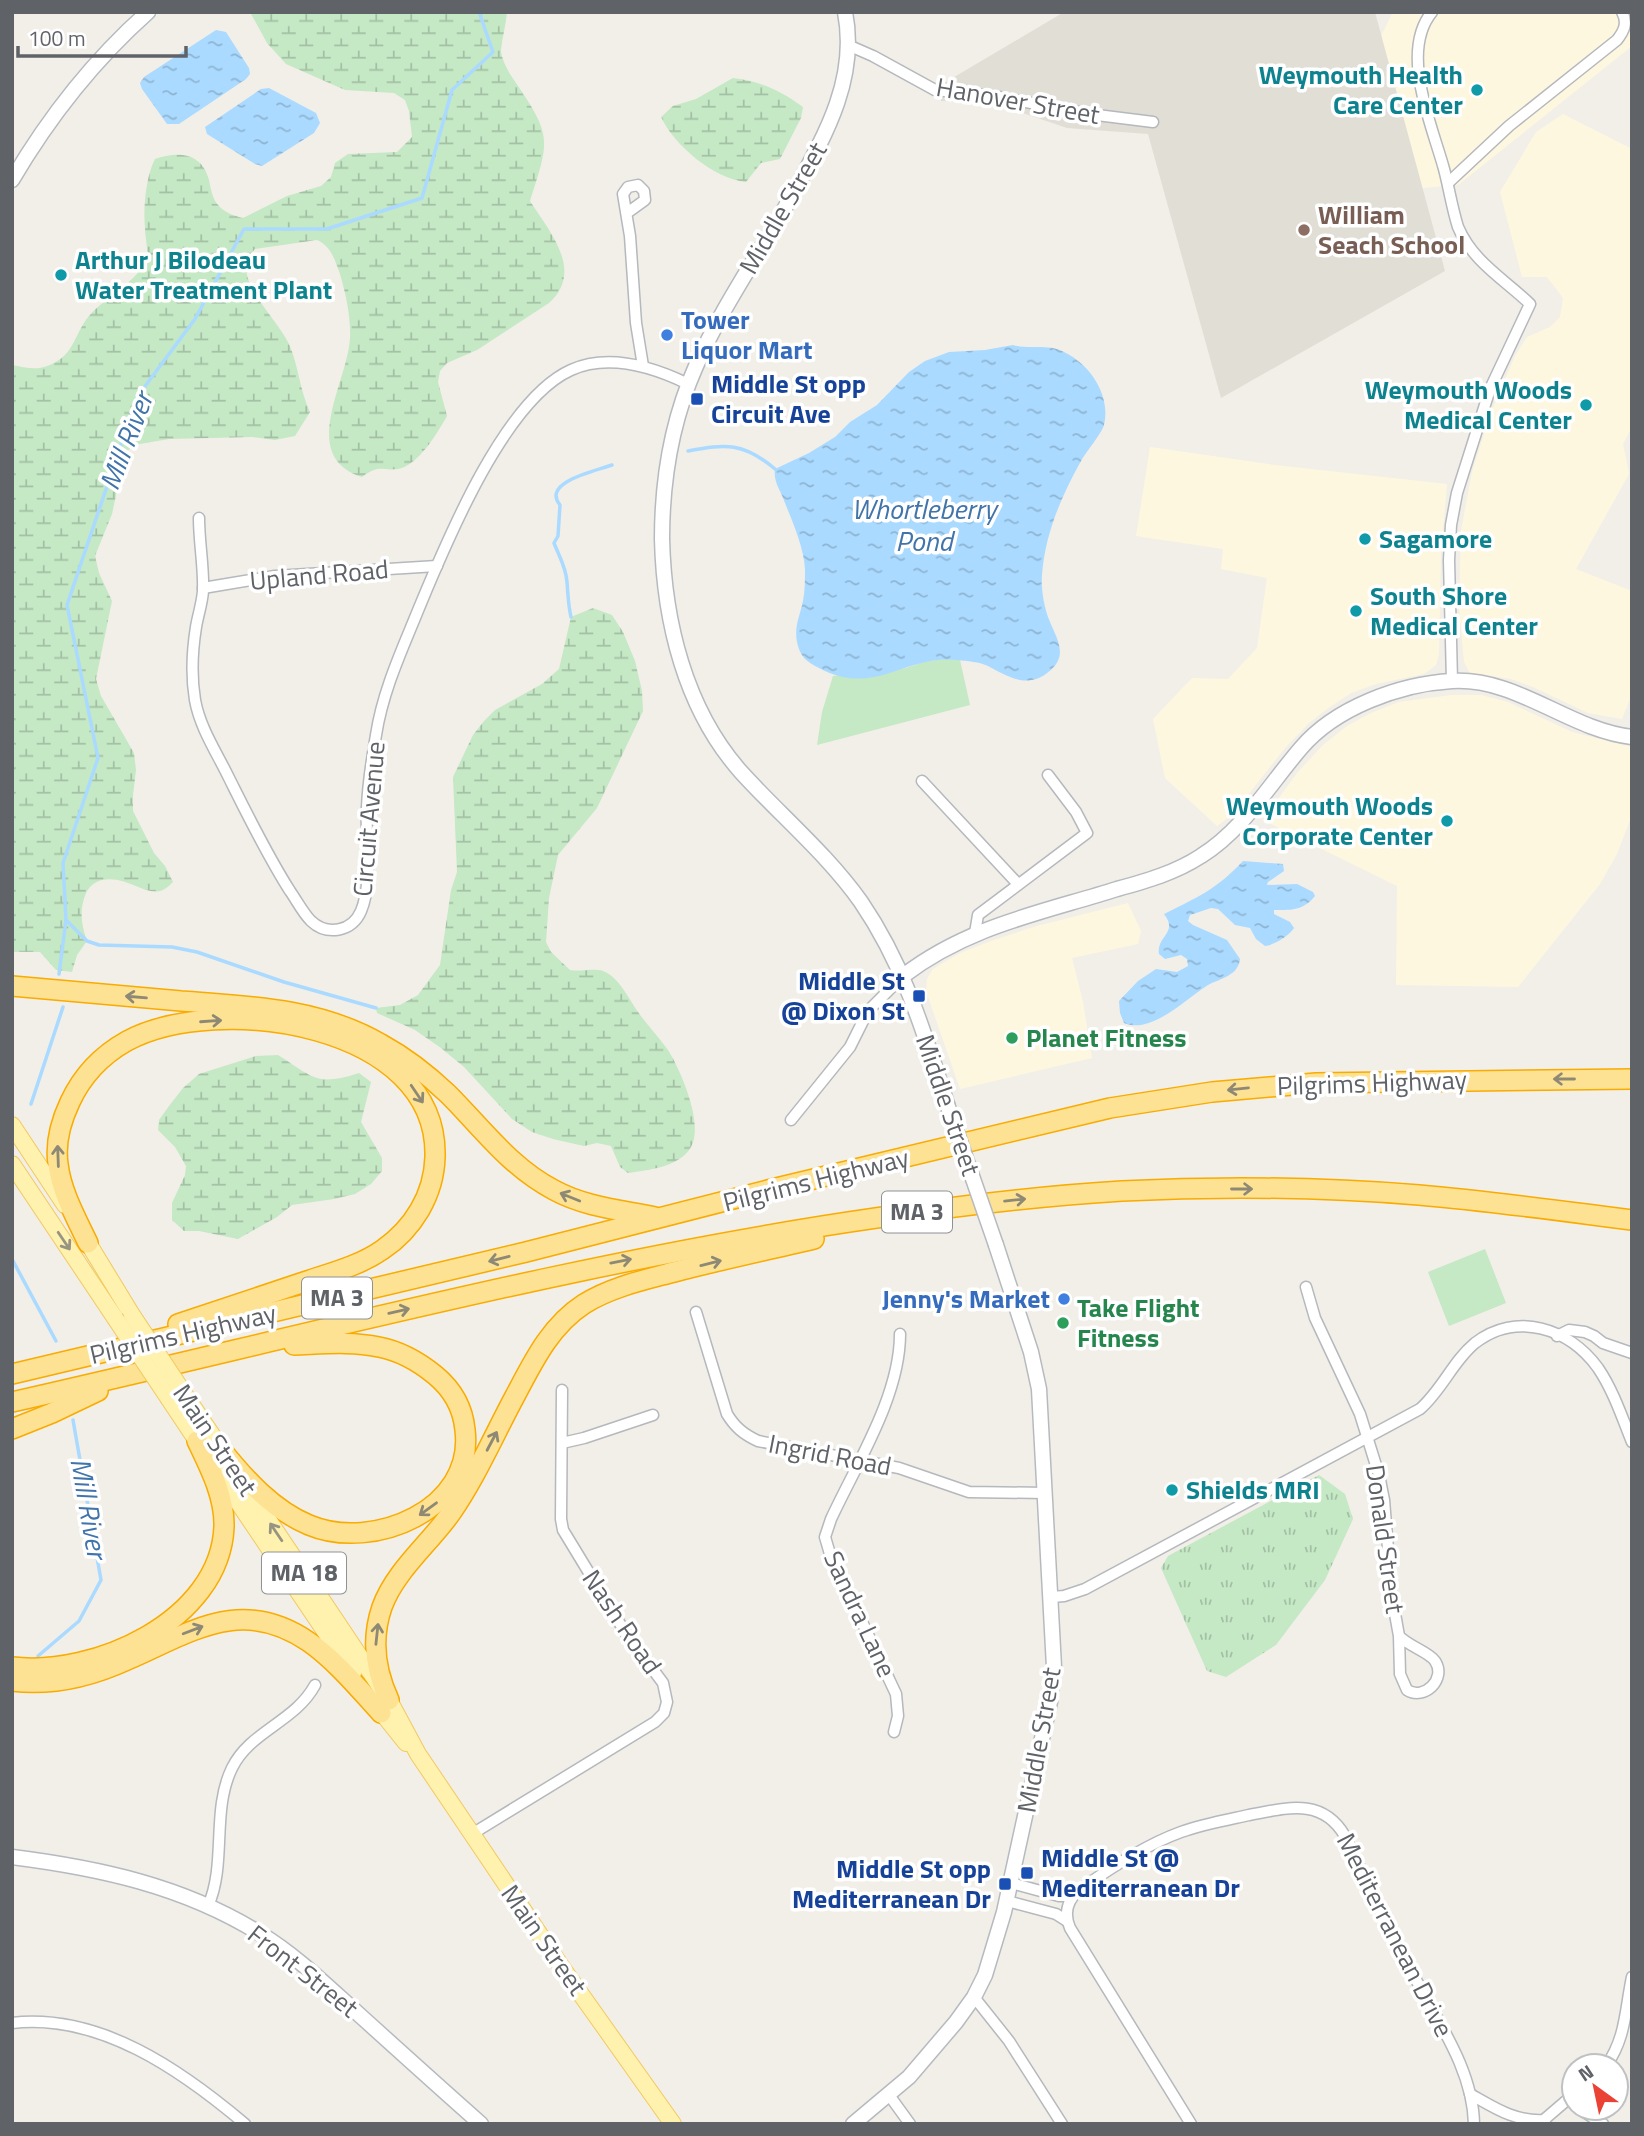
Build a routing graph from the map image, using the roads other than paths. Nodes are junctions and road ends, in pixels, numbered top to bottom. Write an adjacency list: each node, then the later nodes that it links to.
1 (148, 12): 7 (main road)
2 (845, 12): 5 (main road, Middle Street)
3 (1432, 12): 8 (street)
4 (1622, 12): 8 (street)
5 (850, 47): 6 (street, Hanover Street); 11 (main road, Middle Street)
6 (1153, 122)
7 (12, 180)
8 (1448, 183): 15 (street)
9 (627, 213): 10 (street)
10 (643, 366): 11 (street, Circuit Avenue); 13 (street, Circuit Avenue)
11 (688, 384): 21 (main road, Middle Street)
12 (199, 518): 14 (street, Circuit Avenue)
13 (436, 566): 14 (street, Upland Road); 14 (street, Circuit Avenue)
14 (203, 588)
15 (1452, 681): 16 (main road); 20 (main road)
16 (1632, 737)
17 (1048, 775): 19 (street)
18 (922, 781): 19 (street)
19 (1018, 884): 20 (street)
20 (975, 933): 21 (main road)
21 (903, 976): 24 (street); 52 (main road, Middle Street, bridge)
22 (12, 986): 28 (highway, one-way to 22)
23 (1632, 1079): 28 (highway, Pilgrims Highway / MA 3, one-way to 28)
24 (791, 1120)
25 (12, 1125): 30 (main road, Main Street / MA 18)
26 (12, 1164): 42 (main road, Main Street / MA 18, one-way to 42, bridge)
27 (955, 1207): 29 (highway, Pilgrims Highway / MA 3, one-way to 29); 37 (highway, Pilgrims Highway / MA 3, one-way to 27); 58 (highway, one-way to 27)
28 (660, 1218): 39 (highway, Pilgrims Highway / MA 3, one-way to 39)
29 (1632, 1220)
30 (88, 1243): 39 (highway, one-way to 39); 42 (main road, Main Street / MA 18, bridge)
31 (1306, 1287): 46 (street, Donald Street)
32 (696, 1312): 51 (street, Ingrid Road)
33 (900, 1334): 51 (street, Sandra Lane)
34 (1557, 1336): 35 (street); 38 (street); 46 (street)
35 (1603, 1343): 36 (street); 38 (street)
36 (1632, 1353)
37 (213, 1355): 40 (highway, Pilgrims Highway / MA 3); 50 (highway, one-way to 50)
38 (1588, 1357): 48 (street)
39 (19, 1373)
40 (132, 1375): 43 (highway, Pilgrims Highway / MA 3); 45 (highway)
41 (562, 1390): 49 (street, Nash Road)
42 (177, 1397): 47 (main road, Main Street / MA 18); 50 (main road, Main Street / MA 18)
43 (12, 1402)
44 (653, 1415): 49 (street)
45 (12, 1429)
46 (1368, 1438): 53 (street); 54 (street, Donald Street)
47 (197, 1441): 55 (highway); 58 (main road, Main Street / MA 18)
48 (1632, 1442)
49 (562, 1443): 60 (street, Nash Road)
50 (221, 1449): 58 (main road, Main Street / MA 18, one-way to 50)
51 (858, 1461): 52 (street, Ingrid Road); 59 (street, Sandra Lane)
52 (1046, 1493): 53 (main road, Middle Street)
53 (1052, 1597): 62 (main road, Middle Street)
54 (1399, 1636): 54 (street, Donald Street)
55 (12, 1667)
56 (12, 1681): 58 (highway, one-way to 58)
57 (315, 1685): 65 (street)
58 (385, 1707): 60 (main road, Main Street / MA 18)
59 (894, 1732)
60 (472, 1834): 77 (main road, Main Street / MA 18)
61 (12, 1857): 65 (main road, Front Street)
62 (1011, 1883): 63 (street); 64 (main road, Middle Street)
63 (1072, 1896): 66 (street); 71 (street, Mediterranean Drive)
64 (1007, 1901): 66 (street); 68 (main road, Middle Street)
65 (208, 1906): 76 (main road, Front Street)
66 (1067, 1921): 81 (street)
67 (1632, 1977): 70 (street)
68 (974, 1997): 72 (main road, Middle Street); 80 (street)
69 (12, 2023): 75 (street)
70 (1615, 2052)
71 (1470, 2094): 74 (street); 82 (street, Mediterranean Drive)
72 (889, 2095): 78 (main road, Middle Street); 79 (street)
73 (1560, 2110): 74 (street)
74 (1542, 2122)
75 (245, 2124)
76 (481, 2124)
77 (673, 2124)
78 (853, 2124)
79 (910, 2124)
80 (1062, 2124)
81 (1191, 2124)
82 (1474, 2124)

